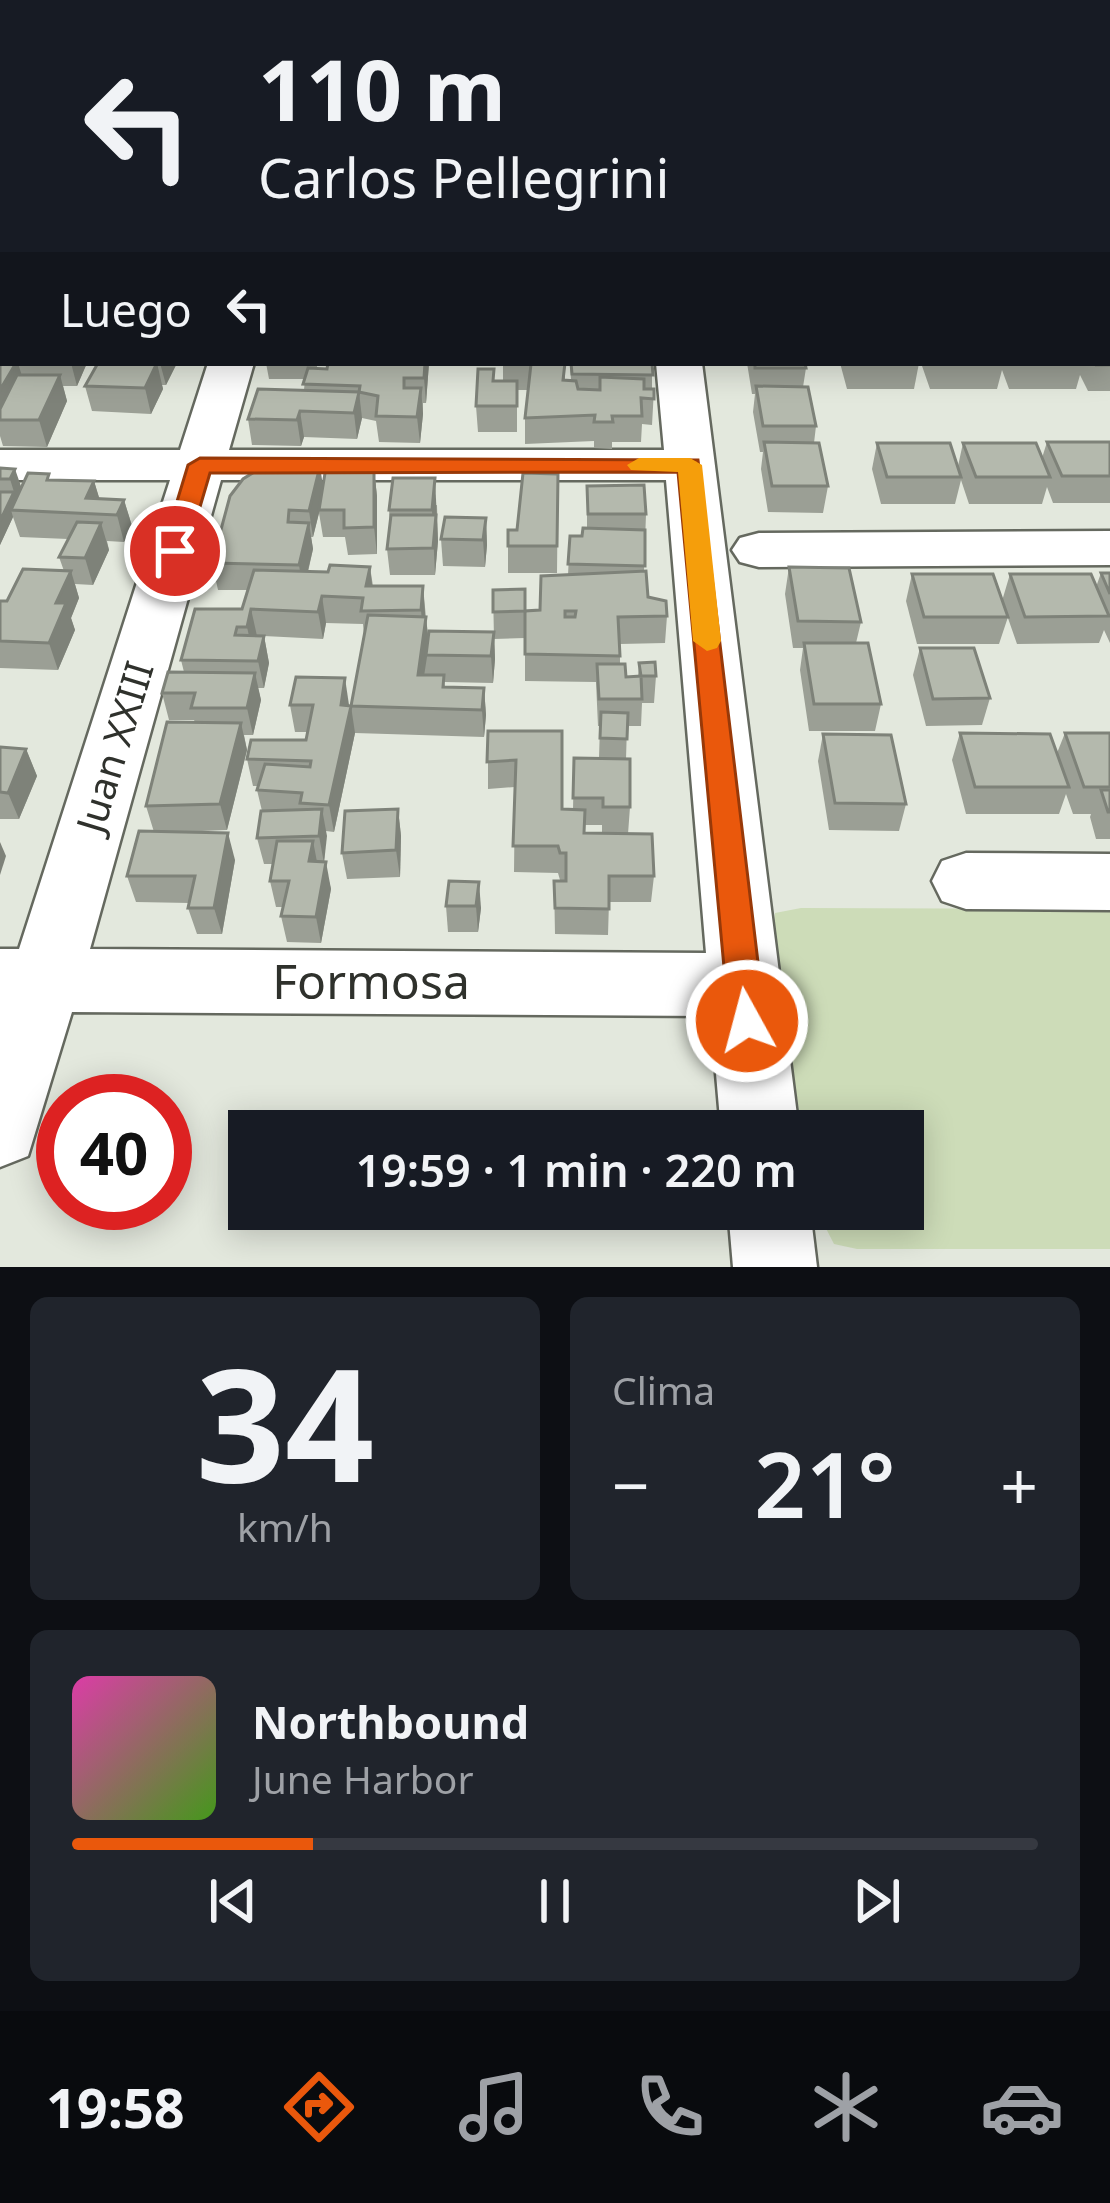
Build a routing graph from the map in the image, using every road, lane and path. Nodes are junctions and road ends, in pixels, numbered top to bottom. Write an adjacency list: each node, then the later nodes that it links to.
1 (230, 366): 4 (street, Juan XXIII)
2 (679, 366): 5 (street)
3 (0, 465): 4 (street)
4 (200, 465): 5 (street); 10 (street, Juan XXIII)
5 (690, 465): 11 (street)
6 (1110, 548): 7 (street)
7 (759, 550)
8 (966, 881): 9 (street)
9 (1110, 882)
10 (22, 980): 11 (street, Formosa); 13 (street, Juan XXIII)
11 (743, 985): 12 (street)
12 (758, 1110)
13 (0, 1130)
14 (771, 1230): 15 (street)
15 (775, 1267)

